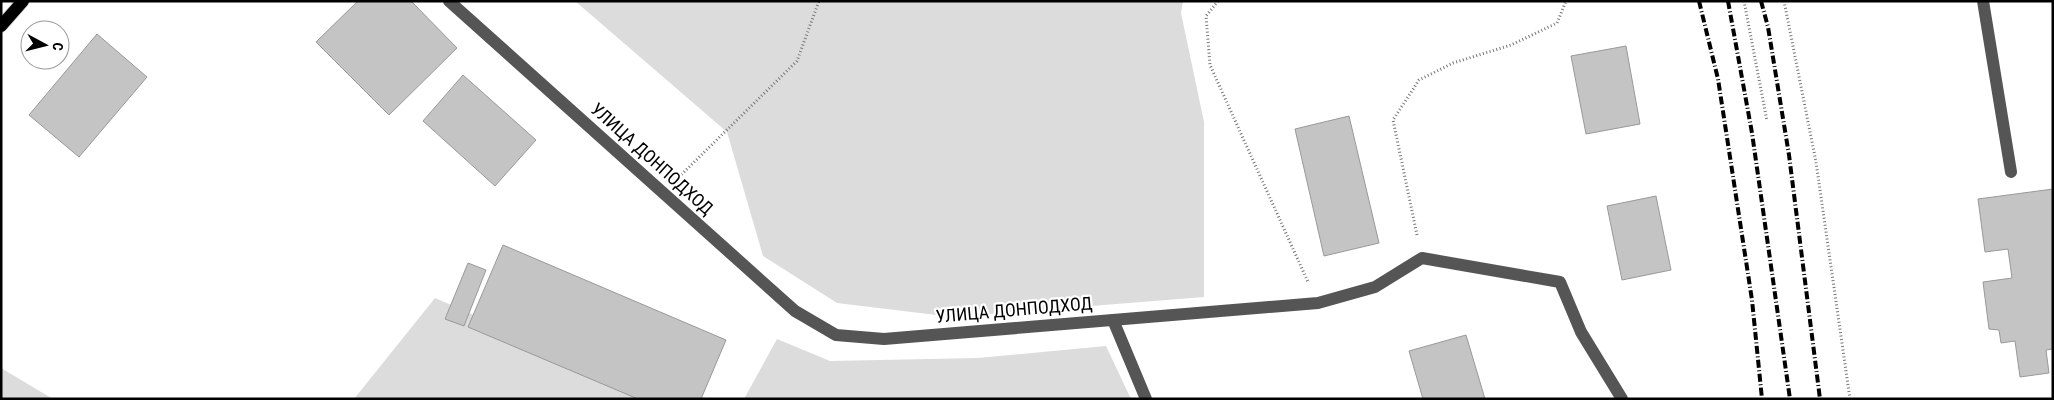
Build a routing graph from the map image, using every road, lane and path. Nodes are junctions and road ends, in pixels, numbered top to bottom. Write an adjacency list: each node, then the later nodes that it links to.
1 (23, 1): 9 (main road)
2 (449, 1): 12 (street, УЛИЦА ДОНПОДХОД)
3 (819, 1): 12 (path)
4 (1218, 1): 14 (path)
5 (1566, 1): 13 (path)
6 (1744, 1): 10 (path)
7 (1784, 1): 18 (path)
8 (1982, 1): 11 (street)
9 (1, 26)
10 (1767, 121)
11 (2010, 172)
12 (663, 192): 15 (street, УЛИЦА ДОНПОДХОД)
13 (1422, 258): 14 (street, УЛИЦА ДОНПОДХОД); 17 (street)
14 (1318, 303): 15 (street, УЛИЦА ДОНПОДХОД)
15 (1113, 320): 16 (street)
16 (1146, 399)
17 (1622, 399)
18 (1850, 399)

